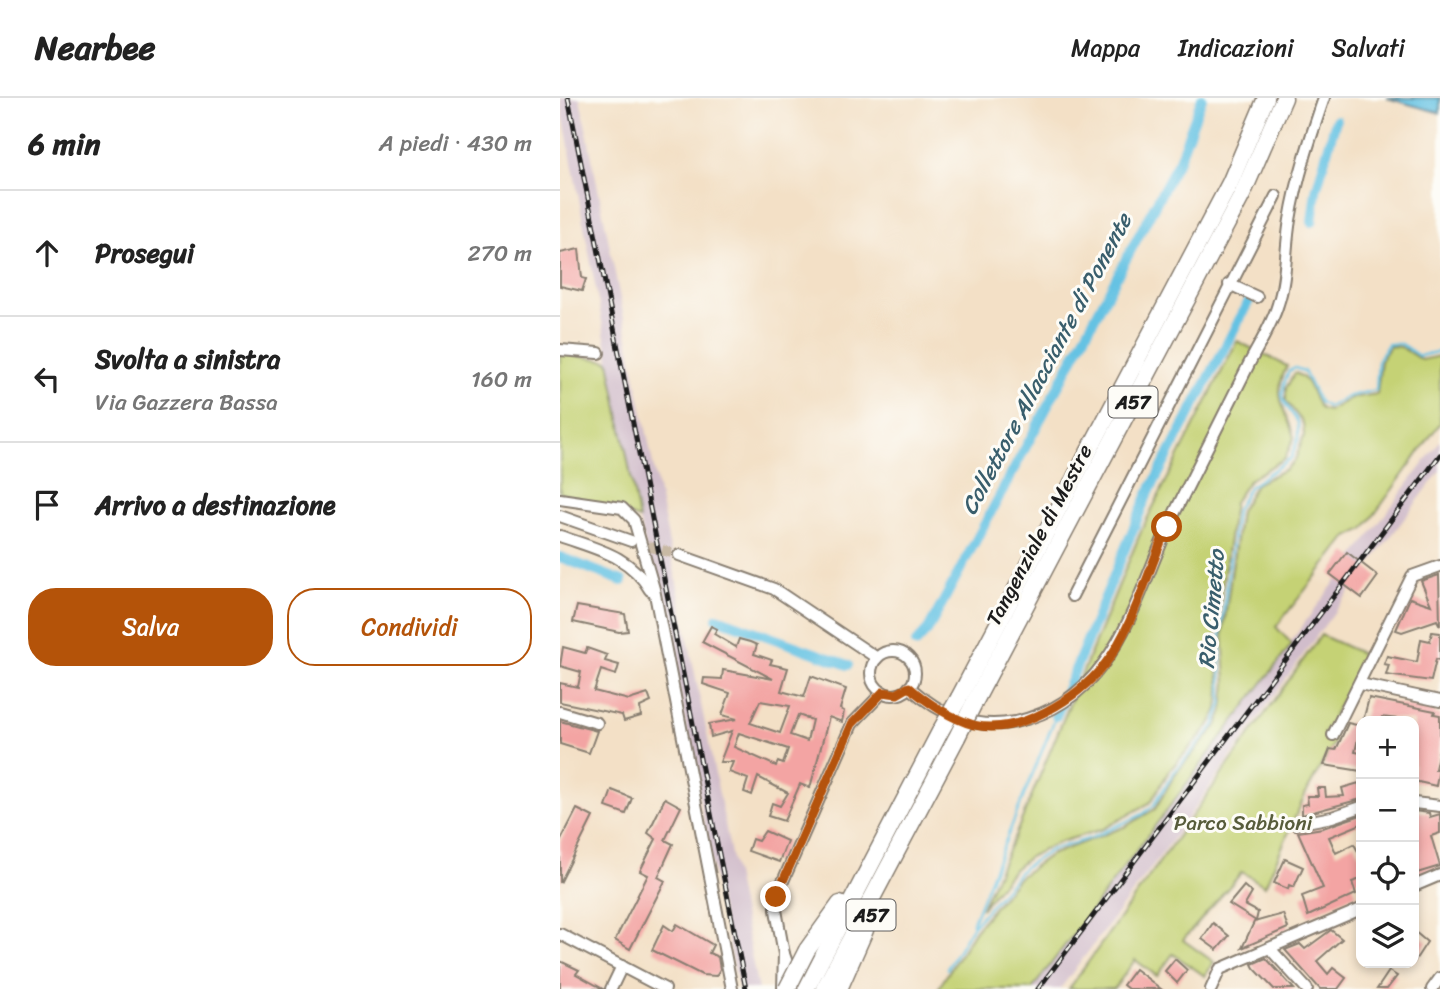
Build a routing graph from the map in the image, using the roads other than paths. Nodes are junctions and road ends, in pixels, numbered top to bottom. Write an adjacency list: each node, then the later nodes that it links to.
1 (1266, 98): 21 (highway, Tangenziale di Mestre / A57)
2 (1284, 98): 21 (highway, Tangenziale di Mestre / A57)
3 (1324, 99): 19 (street)
4 (1276, 196): 5 (street)
5 (1229, 284): 6 (street); 15 (street)
6 (1257, 297)
7 (560, 350): 8 (street)
8 (599, 353)
9 (560, 499): 16 (street)
10 (560, 516): 12 (street)
11 (560, 536): 16 (street)
12 (631, 541)
13 (680, 555): 17 (street)
14 (1440, 566): 18 (street)
15 (1072, 596)
16 (655, 599): 40 (street)
17 (877, 658): 19 (street); 20 (street)
18 (1360, 684): 22 (street); 26 (street)
19 (909, 687): 20 (street)
20 (883, 692): 38 (street)
21 (967, 700): 25 (highway, Tangenziale di Mestre / A57, bridge)
22 (1440, 701)
23 (560, 712): 24 (street)
24 (597, 723)
25 (949, 733): 31 (highway, Tangenziale di Mestre / A57); 32 (highway, Tangenziale di Mestre / A57)
26 (1333, 735)
27 (1419, 804): 28 (street)
28 (1440, 806)
29 (1356, 809): 30 (street)
30 (1296, 824)
31 (901, 841): 41 (highway, Tangenziale di Mestre / A57); 46 (highway, A57)
32 (872, 859): 41 (highway, Tangenziale di Mestre / A57); 44 (highway, A57, bridge)
33 (1440, 875): 34 (street)
34 (1419, 884)
35 (1356, 911): 47 (street)
36 (560, 933): 39 (street)
37 (1273, 952): 48 (street)
38 (784, 954): 44 (street); 45 (street)
39 (622, 965): 42 (street); 43 (street)
40 (730, 985)
41 (813, 986)
42 (611, 989)
43 (665, 989)
44 (785, 989)
45 (795, 989)
46 (839, 989)
47 (1211, 989)
48 (1307, 989)

